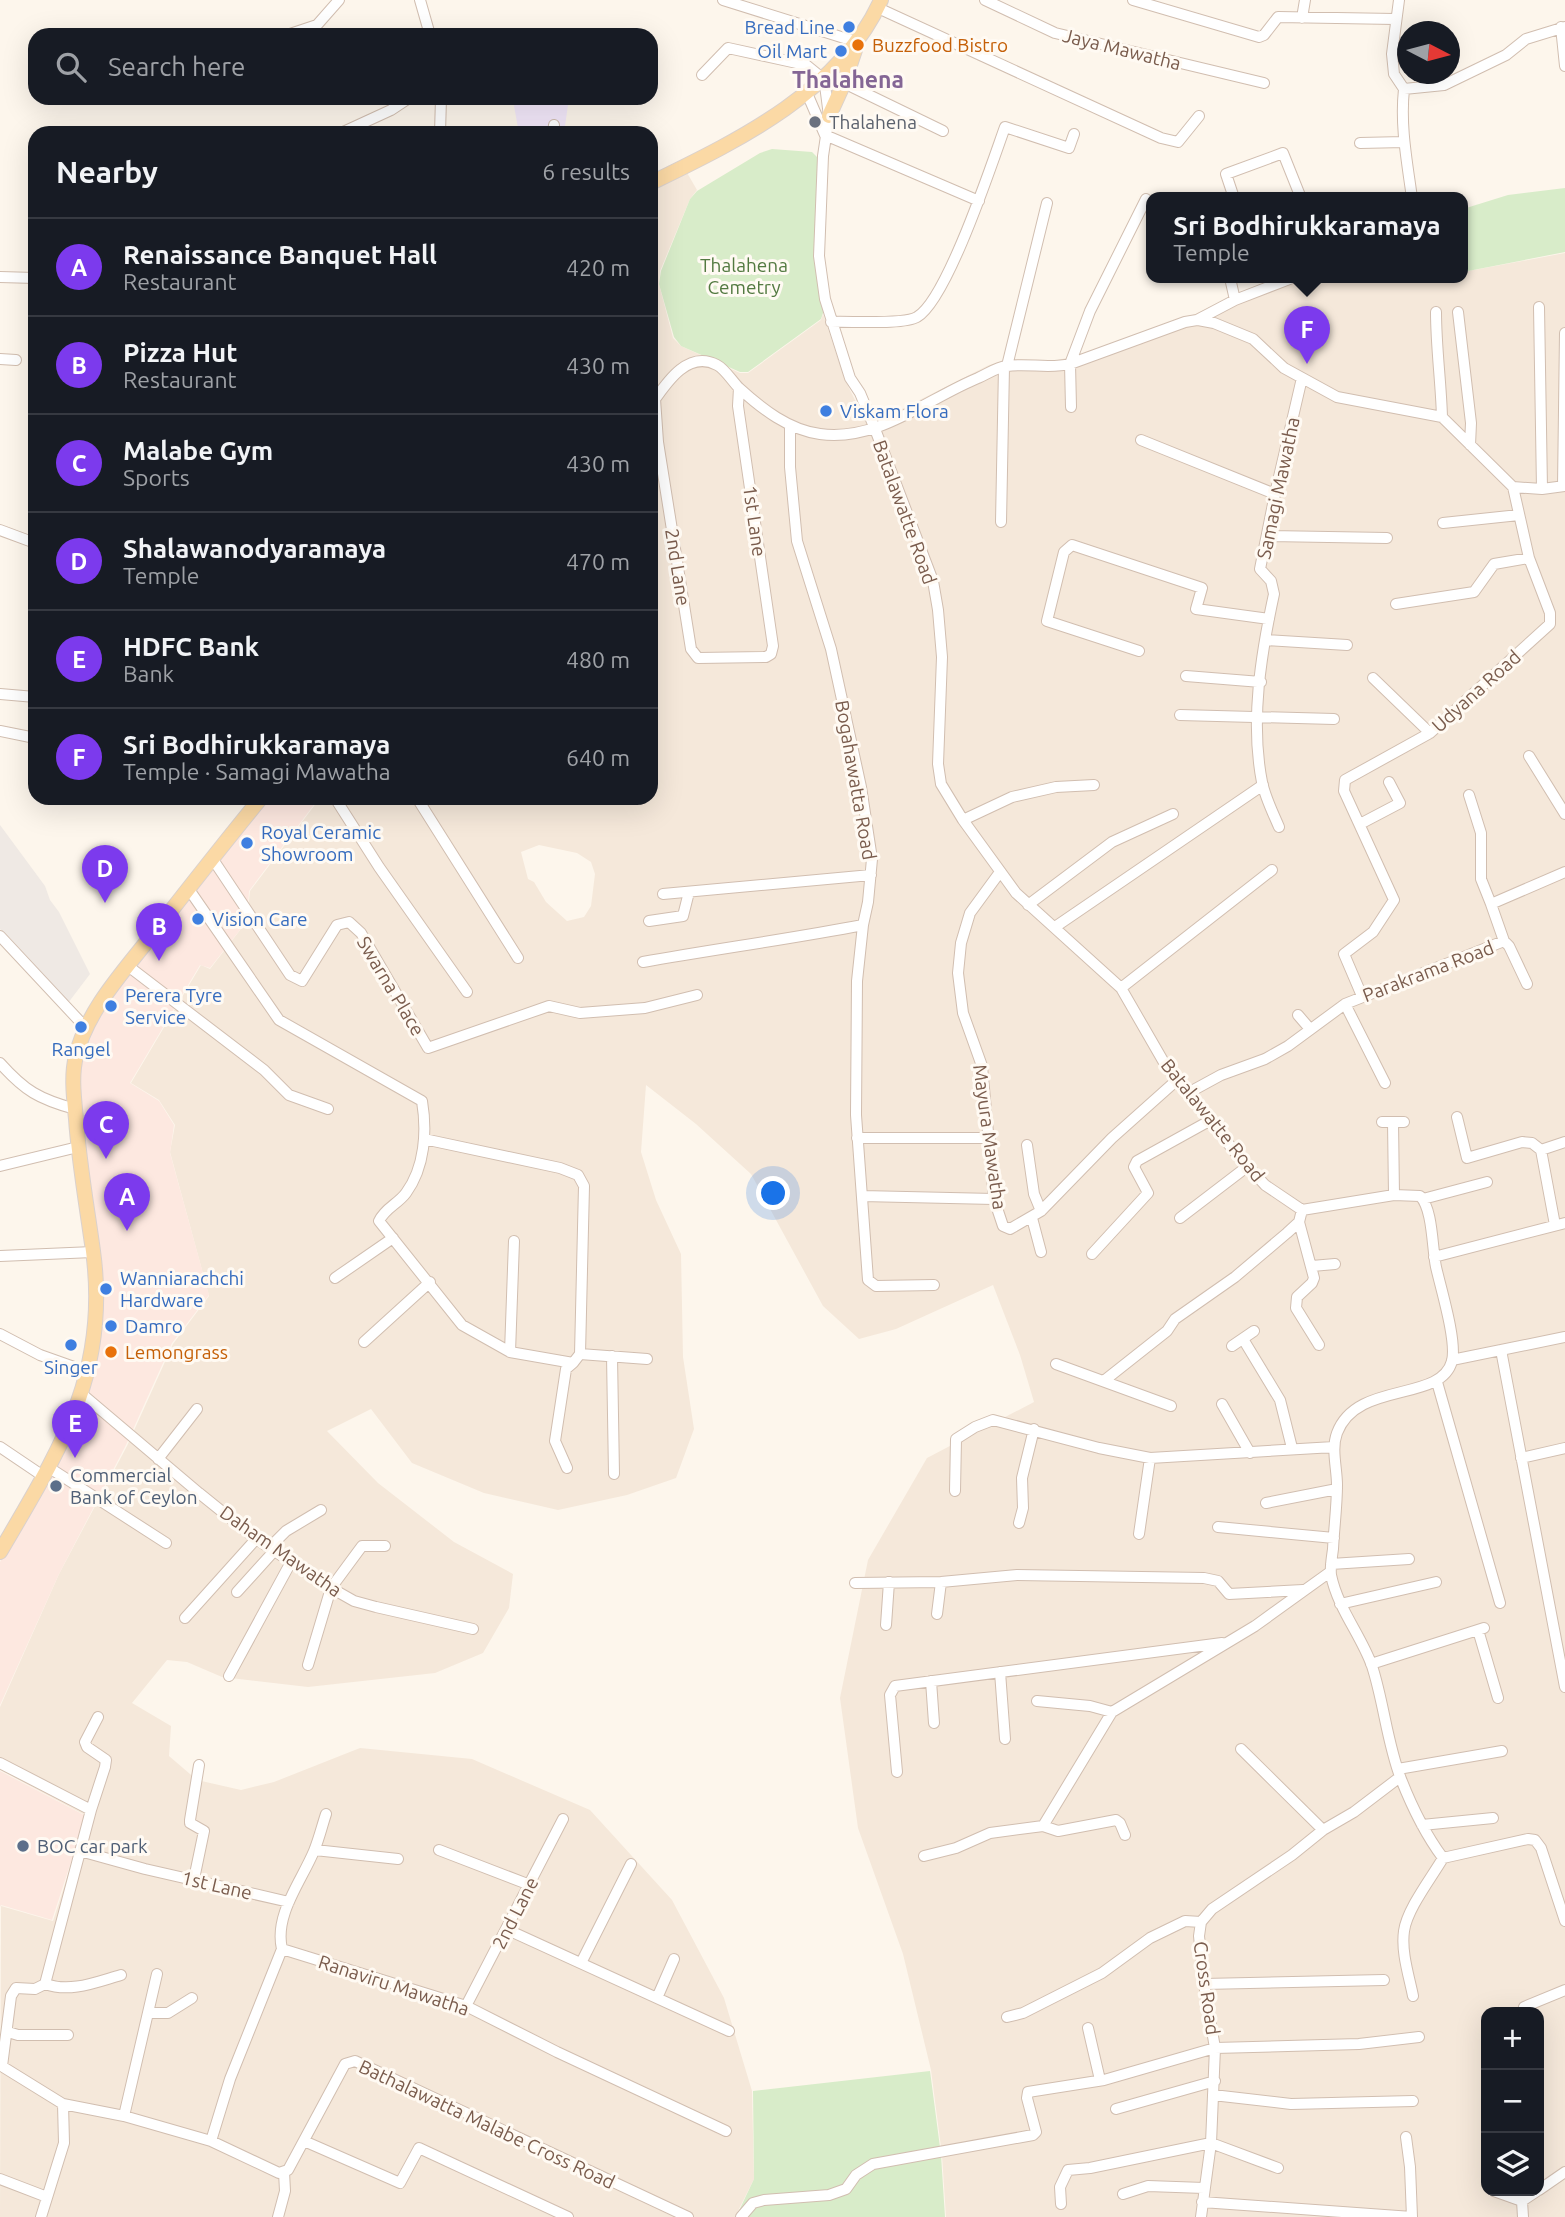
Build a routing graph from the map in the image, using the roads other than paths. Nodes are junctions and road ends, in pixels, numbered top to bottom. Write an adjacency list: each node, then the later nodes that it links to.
1 (339, 0): 12 (street)
2 (420, 0): 13 (street)
3 (723, 0): 14 (street)
4 (985, 0): 19 (street, Jaya Mawatha)
5 (1133, 0): 9 (street)
6 (1305, 0): 9 (street)
7 (1399, 0): 10 (street)
8 (880, 4): 14 (main road); 25 (street)
9 (1303, 18): 10 (street)
10 (1395, 19): 20 (street)
11 (1563, 27): 15 (street); 20 (street)
12 (308, 28)
13 (428, 28)
14 (857, 42): 17 (main road); 18 (main road)
15 (1565, 66)
16 (702, 75): 17 (street)
17 (822, 78): 21 (main road); 24 (street)
18 (844, 83): 24 (main road); 28 (street)
19 (1264, 83)
20 (1404, 89): 31 (street)
21 (806, 91): 30 (street); 33 (main road)
22 (398, 105): 26 (street)
23 (441, 105): 27 (street)
24 (829, 116): 30 (street, Batalawatte Road)
25 (1199, 116)
26 (356, 126)
27 (440, 126)
28 (943, 131)
29 (1074, 134): 38 (street)
30 (825, 135): 38 (street); 49 (street, Batalawatte Road)
31 (1404, 142): 32 (street); 36 (street)
32 (1360, 144)
33 (658, 179)
34 (1232, 192): 35 (street)
35 (1299, 192)
36 (1411, 192)
37 (1146, 199): 54 (street)
38 (979, 201): 49 (street)
39 (1047, 203): 55 (street)
40 (0, 277): 41 (street)
41 (28, 278)
42 (1231, 283): 44 (street)
43 (1264, 283): 44 (street)
44 (1235, 300): 48 (street)
45 (1539, 307): 68 (street)
46 (1436, 312): 60 (street)
47 (1458, 312): 65 (street)
48 (1197, 320): 54 (street); 56 (street)
49 (831, 322): 62 (street, Batalawatte Road)
50 (1565, 333): 53 (street)
51 (0, 359): 52 (street)
52 (16, 360)
53 (1565, 360): 66 (street)
54 (1070, 364): 55 (street); 59 (street)
55 (1005, 366): 62 (street); 71 (street)
56 (1302, 378): 60 (street); 69 (street, Samagi Mawatha)
57 (739, 388): 58 (street); 61 (street); 83 (street, 1st Lane)
58 (658, 395)
59 (1071, 407)
60 (1443, 417): 65 (street)
61 (790, 426): 62 (street); 112 (street, Bogahawatta Road)
62 (875, 429): 105 (street, Batalawatte Road)
63 (1141, 440): 69 (street)
64 (658, 442): 83 (street, 2nd Lane)
65 (1470, 445): 67 (street)
66 (1564, 486): 68 (street)
67 (1513, 487): 68 (street); 70 (street, Udyana Road)
68 (1542, 489)
69 (1275, 494): 74 (street, Samagi Mawatha)
70 (1519, 515): 72 (street); 77 (street, Udyana Road)
71 (1001, 523)
72 (1443, 523)
73 (0, 530): 76 (street)
74 (1266, 536): 75 (street); 79 (street, Samagi Mawatha)
75 (1387, 538)
76 (28, 540)
77 (1528, 558): 78 (street); 93 (street, Udyana Road)
78 (1396, 604)
79 (1269, 619): 80 (street, Samagi Mawatha); 82 (street)
80 (1266, 640): 81 (street); 86 (street, Samagi Mawatha)
81 (1347, 645)
82 (1139, 651)
83 (772, 654)
84 (1186, 676): 86 (street)
85 (1373, 678): 93 (street)
86 (1261, 682): 90 (street, Samagi Mawatha)
87 (0, 694): 88 (street)
88 (28, 697)
89 (1180, 715): 90 (street)
90 (1257, 718): 91 (street); 98 (street, Samagi Mawatha)
91 (1334, 719)
92 (0, 731): 94 (street)
93 (1430, 733): 106 (street, Udyana Road)
94 (28, 737)
95 (1529, 756): 104 (street)
96 (1389, 782): 106 (street)
97 (1094, 785): 105 (street)
98 (1263, 785): 107 (street, Samagi Mawatha); 120 (street)
99 (1469, 795): 116 (street, Parakrama Road)
100 (255, 805): 108 (main road)
101 (340, 805): 128 (street)
102 (421, 805): 123 (street)
103 (1173, 814): 117 (street)
104 (1565, 814)
105 (963, 820): 110 (street, Batalawatte Road)
106 (1360, 824): 130 (street, Udyana Road)
107 (1279, 828)
108 (212, 858): 113 (main road); 129 (street, Swarna Place)
109 (1272, 870): 127 (street)
110 (1000, 872): 117 (street, Batalawatte Road); 145 (street, Mayura Mawatha)
111 (1565, 872): 116 (street)
112 (871, 875): 114 (street); 119 (street, Bogahawatta Road)
113 (188, 888): 125 (main road); 146 (street)
114 (689, 892): 115 (street); 118 (street)
115 (663, 894)
116 (1491, 904): 122 (street, Parakrama Road)
117 (1028, 905): 120 (street, Batalawatte Road)
118 (649, 921)
119 (863, 925): 124 (street); 144 (street, Bogahawatta Road)
120 (1055, 927): 127 (street, Batalawatte Road)
121 (0, 936): 133 (street)
122 (1504, 942): 126 (street); 130 (street, Parakrama Road)
123 (518, 958)
124 (643, 962)
125 (128, 966): 133 (main road); 140 (street)
126 (1527, 984)
127 (1121, 988): 136 (street, Batalawatte Road)
128 (467, 992)
129 (696, 995)
130 (1362, 996): 131 (street, Parakrama Road)
131 (1345, 1004): 134 (street, Parakrama Road); 137 (street)
132 (1298, 1015): 134 (street)
133 (86, 1028): 139 (main road)
134 (1310, 1029): 138 (street, Parakrama Road)
135 (0, 1063): 139 (street)
136 (1177, 1080): 138 (street, Batalawatte Road); 158 (street)
137 (1385, 1083)
138 (1188, 1093): 142 (street, Batalawatte Road)
139 (75, 1109): 149 (main road)
140 (328, 1109)
141 (1457, 1117): 150 (street)
142 (1211, 1120): 152 (street, Batalawatte Road); 166 (street)
143 (1393, 1122): 154 (street)
144 (858, 1138): 145 (street); 155 (street, Bogahawatta Road)
145 (990, 1138): 156 (street, Mayura Mawatha)
146 (424, 1139): 162 (street); 184 (street)
147 (1565, 1142): 150 (street)
148 (1027, 1145): 158 (street)
149 (78, 1147): 151 (street); 164 (main road)
150 (1541, 1150): 161 (street)
151 (0, 1166)
152 (1248, 1166): 159 (street, Batalawatte Road); 160 (street)
153 (1488, 1182): 157 (street)
154 (1394, 1195): 157 (street); 159 (street)
155 (862, 1196): 156 (street); 173 (street, Bogahawatta Road)
156 (994, 1199): 158 (street, Mayura Mawatha)
157 (1423, 1199): 168 (street)
158 (1036, 1214): 165 (street)
159 (1301, 1216): 170 (street); 189 (street)
160 (1180, 1218)
161 (1560, 1224): 168 (street)
162 (393, 1238): 171 (street); 172 (street)
163 (514, 1241): 182 (street)
164 (93, 1252): 167 (street); 188 (main road)
165 (1041, 1252)
166 (1092, 1254)
167 (0, 1256)
168 (1434, 1257): 186 (street)
169 (1335, 1264): 170 (street)
170 (1312, 1266): 179 (street)
171 (335, 1278)
172 (430, 1282): 178 (street); 182 (street)
173 (934, 1285)
174 (1254, 1331): 177 (street)
175 (0, 1334): 188 (street)
176 (1565, 1337): 181 (street)
177 (1243, 1339): 180 (street); 198 (street)
178 (364, 1342)
179 (1319, 1345)
180 (1232, 1346)
181 (1501, 1350): 186 (street); 202 (street)
182 (510, 1352): 184 (street)
183 (612, 1356): 184 (street); 185 (street); 206 (street)
184 (576, 1358): 204 (street)
185 (647, 1359)
186 (1452, 1360): 190 (street)
187 (1056, 1364): 189 (street)
188 (88, 1372): 191 (main road)
189 (1105, 1380): 193 (street)
190 (1437, 1382): 197 (street); 230 (street)
191 (82, 1394): 203 (street, Daham Mawatha); 205 (main road)
192 (1222, 1404): 200 (street)
193 (1171, 1406)
194 (197, 1409): 203 (street)
195 (1034, 1429): 201 (street); 208 (street); 211 (street)
196 (0, 1447): 205 (street)
197 (1334, 1447): 198 (street); 207 (street)
198 (1292, 1448): 200 (street)
199 (1565, 1448): 202 (street)
200 (1250, 1453): 201 (street)
201 (1150, 1458): 213 (street)
202 (1521, 1458): 242 (street)
203 (158, 1459): 214 (street, Daham Mawatha)
204 (568, 1468)
205 (46, 1471): 216 (street); 219 (main road)
206 (614, 1474)
207 (1337, 1489): 209 (street); 215 (street)
208 (954, 1490)
209 (1266, 1503)
210 (321, 1510): 218 (street)
211 (1020, 1523)
212 (1217, 1527): 215 (street)
213 (1139, 1534)
214 (256, 1538): 218 (street, Daham Mawatha); 233 (street)
215 (1334, 1538): 222 (street)
216 (166, 1543)
217 (385, 1546): 227 (street)
218 (273, 1548): 221 (street, Daham Mawatha); 229 (street)
219 (0, 1552)
220 (1409, 1559): 222 (street)
221 (291, 1562): 227 (street, Daham Mawatha); 240 (street)
222 (1331, 1568): 228 (street); 231 (street)
223 (889, 1582): 224 (street); 226 (street); 234 (street)
224 (941, 1582): 228 (street); 232 (street)
225 (1436, 1582): 231 (street)
226 (855, 1583)
227 (331, 1588): 235 (street, Daham Mawatha); 238 (street)
228 (1305, 1590): 236 (street)
229 (237, 1592)
230 (1500, 1603)
231 (1340, 1604): 237 (street)
232 (937, 1614)
233 (186, 1618)
234 (886, 1625)
235 (473, 1629)
236 (1228, 1642): 239 (street); 245 (street)
237 (1371, 1664): 243 (street); 254 (street)
238 (308, 1665)
239 (1000, 1672): 241 (street); 248 (street)
240 (229, 1676)
241 (930, 1681): 247 (street); 253 (street)
242 (1565, 1687)
243 (1498, 1698)
244 (1037, 1701): 245 (street)
245 (1112, 1712): 260 (street)
246 (98, 1717): 255 (street)
247 (933, 1723)
248 (1005, 1739)
249 (1241, 1749): 261 (street)
250 (1502, 1751): 254 (street)
251 (0, 1763): 255 (street)
252 (199, 1765): 270 (street)
253 (897, 1772)
254 (1399, 1773): 259 (street); 261 (street, Cross Road)
255 (91, 1810): 265 (street)
256 (326, 1814): 263 (street)
257 (1493, 1818): 259 (street)
258 (563, 1819): 271 (street, 2nd Lane)
259 (1422, 1825): 267 (street)
260 (1043, 1826): 262 (street); 266 (street)
261 (1323, 1830): 274 (street, Cross Road)
262 (1125, 1835)
263 (315, 1850): 268 (street); 272 (street)
264 (439, 1850): 271 (street)
265 (80, 1851): 270 (street, 1st Lane); 282 (street)
266 (924, 1856)
267 (1443, 1858): 273 (street); 285 (street)
268 (398, 1859)
269 (631, 1864): 278 (street)
270 (194, 1879): 272 (street, 1st Lane)
271 (530, 1885): 275 (street, 2nd Lane)
272 (289, 1902): 276 (street)
273 (1565, 1921)
274 (1201, 1922): 283 (street, Cross Road); 291 (street)
275 (508, 1930): 278 (street); 288 (street, 2nd Lane)
276 (282, 1950): 288 (street, Ranaviru Mawatha); 308 (street)
277 (674, 1959): 287 (street)
278 (581, 1963): 287 (street)
279 (157, 1974): 290 (street)
280 (121, 1975): 282 (street)
281 (1384, 1980): 283 (street)
282 (45, 1984): 294 (street)
283 (1204, 1984): 297 (street, Cross Road)
284 (1565, 1990): 289 (street)
285 (1413, 1996)
286 (191, 1998): 290 (street)
287 (657, 1998): 293 (street)
288 (466, 2006): 306 (street, Ranaviru Mawatha)
289 (1524, 2007)
290 (149, 2012): 305 (street)
291 (1007, 2017)
292 (1088, 2028): 299 (street)
293 (729, 2031)
294 (8, 2032): 295 (street); 298 (street)
295 (68, 2035)
296 (1419, 2038): 297 (street)
297 (1215, 2048): 299 (street); 300 (street, Cross Road)
298 (1, 2066): 303 (street)
299 (1100, 2080): 328 (street)
300 (1214, 2081): 301 (street, Cross Road); 304 (street)
301 (1213, 2095): 302 (street); 310 (street, Cross Road)
302 (1413, 2101)
303 (63, 2104): 305 (street); 320 (street)
304 (1116, 2109)
305 (124, 2116): 308 (street)
306 (726, 2131)
307 (1406, 2137): 330 (street)
308 (211, 2141): 312 (street)
309 (304, 2141): 312 (street, Bathalawatta Malabe Cross Road); 326 (street); 327 (street, Bathalawatta Malabe Cross Road)
310 (1211, 2143): 311 (street); 316 (street, Cross Road); 323 (street)
311 (1278, 2168)
312 (284, 2172): 325 (street)
313 (1565, 2172): 315 (street)
314 (0, 2179): 320 (street)
315 (1544, 2186)
316 (1204, 2188): 317 (street); 322 (street, Cross Road)
317 (1123, 2194)
318 (1508, 2196): 321 (street)
319 (1529, 2196): 321 (street)
320 (47, 2197): 324 (street)
321 (1522, 2201): 331 (street)
322 (1202, 2202): 329 (street, Cross Road); 330 (street)
323 (1061, 2204)
324 (41, 2217)
325 (278, 2217)
326 (568, 2217)
327 (688, 2217)
328 (741, 2217)
329 (1201, 2217)
330 (1412, 2217)
331 (1523, 2217)

